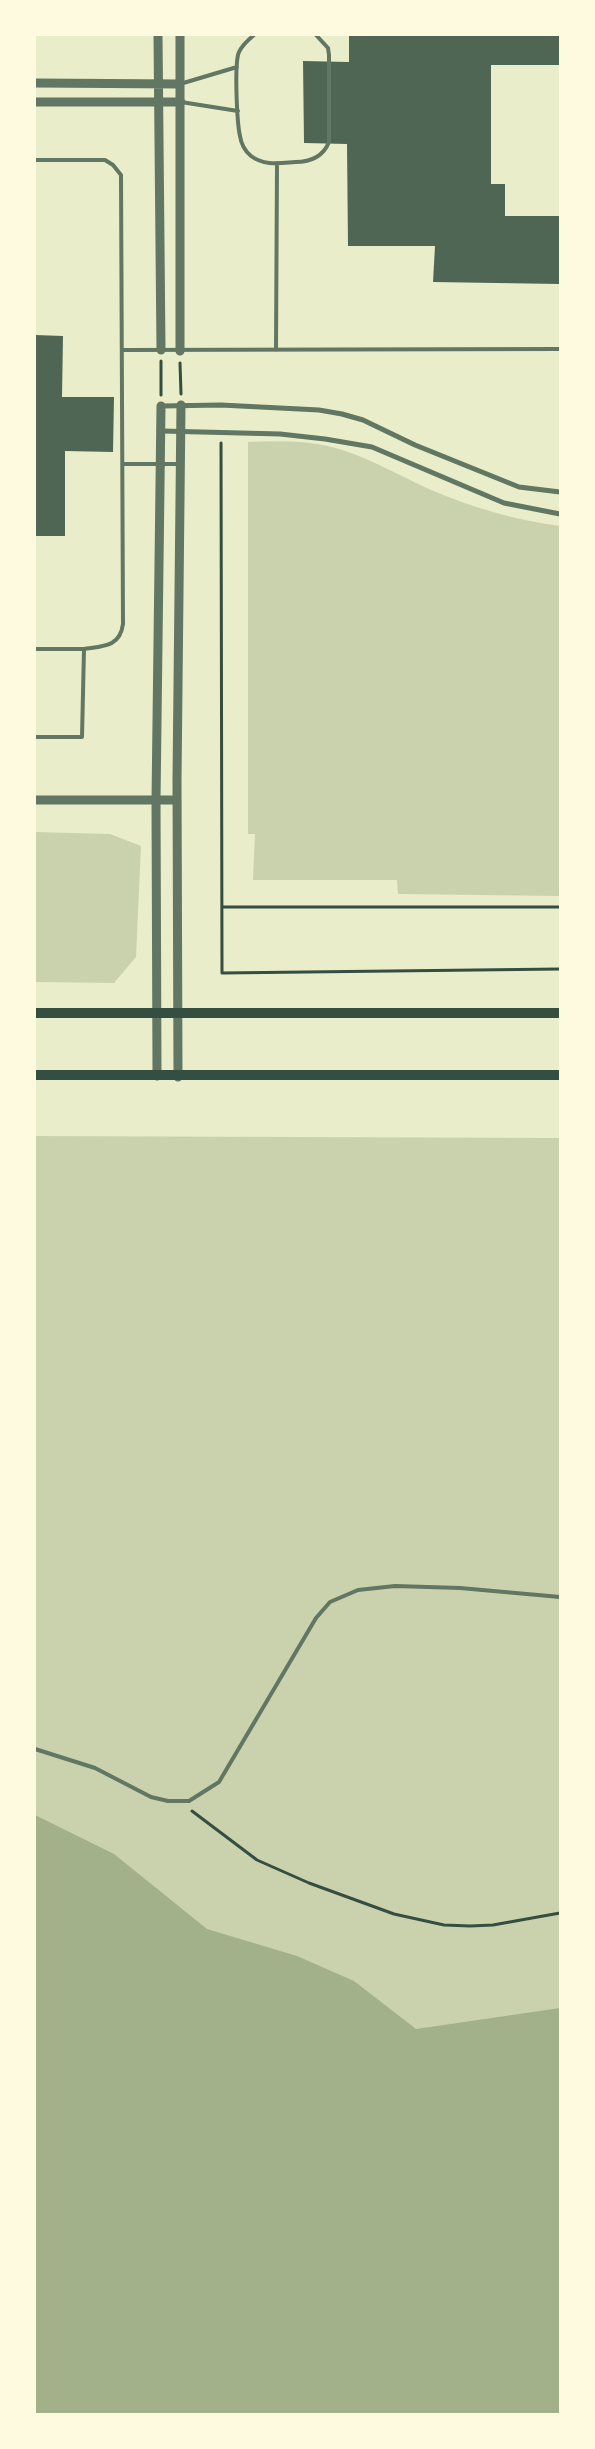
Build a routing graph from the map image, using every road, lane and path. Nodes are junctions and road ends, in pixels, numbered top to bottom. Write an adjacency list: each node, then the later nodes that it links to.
1 (158, 35): 7 (street)
2 (180, 35): 8 (street)
3 (254, 35): 5 (lane)
4 (316, 35): 14 (lane)
5 (237, 67): 8 (lane); 12 (lane)
6 (35, 83): 7 (street)
7 (158, 84): 8 (street); 10 (street)
8 (180, 84): 11 (street)
9 (35, 102): 10 (street)
10 (158, 102): 11 (street); 17 (street)
11 (181, 102): 12 (lane); 19 (street)
12 (238, 111): 14 (lane)
13 (35, 160): 16 (lane)
14 (277, 163): 18 (lane)
15 (560, 349): 18 (lane)
16 (122, 350): 17 (lane); 25 (lane)
17 (161, 350): 19 (lane); 21 (path)
18 (276, 350): 19 (lane)
19 (180, 351): 20 (path)
20 (181, 405): 21 (street); 23 (street); 28 (street)
21 (161, 406): 22 (street)
22 (162, 432): 23 (street); 26 (street)
23 (182, 432): 24 (street); 27 (street)
24 (221, 433): 29 (street); 36 (path)
25 (123, 464): 26 (lane); 31 (lane)
26 (161, 464): 27 (lane); 34 (street)
27 (181, 464): 35 (street)
28 (560, 492)
29 (560, 514)
30 (35, 649): 31 (lane)
31 (85, 649): 32 (lane)
32 (35, 737)
33 (35, 800): 34 (street)
34 (156, 800): 35 (street); 40 (street)
35 (177, 800): 41 (street)
36 (222, 907): 37 (path); 38 (path)
37 (560, 907)
38 (560, 970)
39 (35, 1013): 40 (main road)
40 (157, 1013): 41 (main road); 45 (street)
41 (179, 1013): 42 (main road); 46 (street)
42 (560, 1013)
43 (35, 1075): 45 (main road)
44 (560, 1075): 46 (main road)
45 (156, 1076): 46 (main road)
46 (178, 1076)
47 (560, 1597): 49 (lane)
48 (35, 1749): 49 (lane)
49 (178, 1801): 50 (path)
50 (560, 1913)

